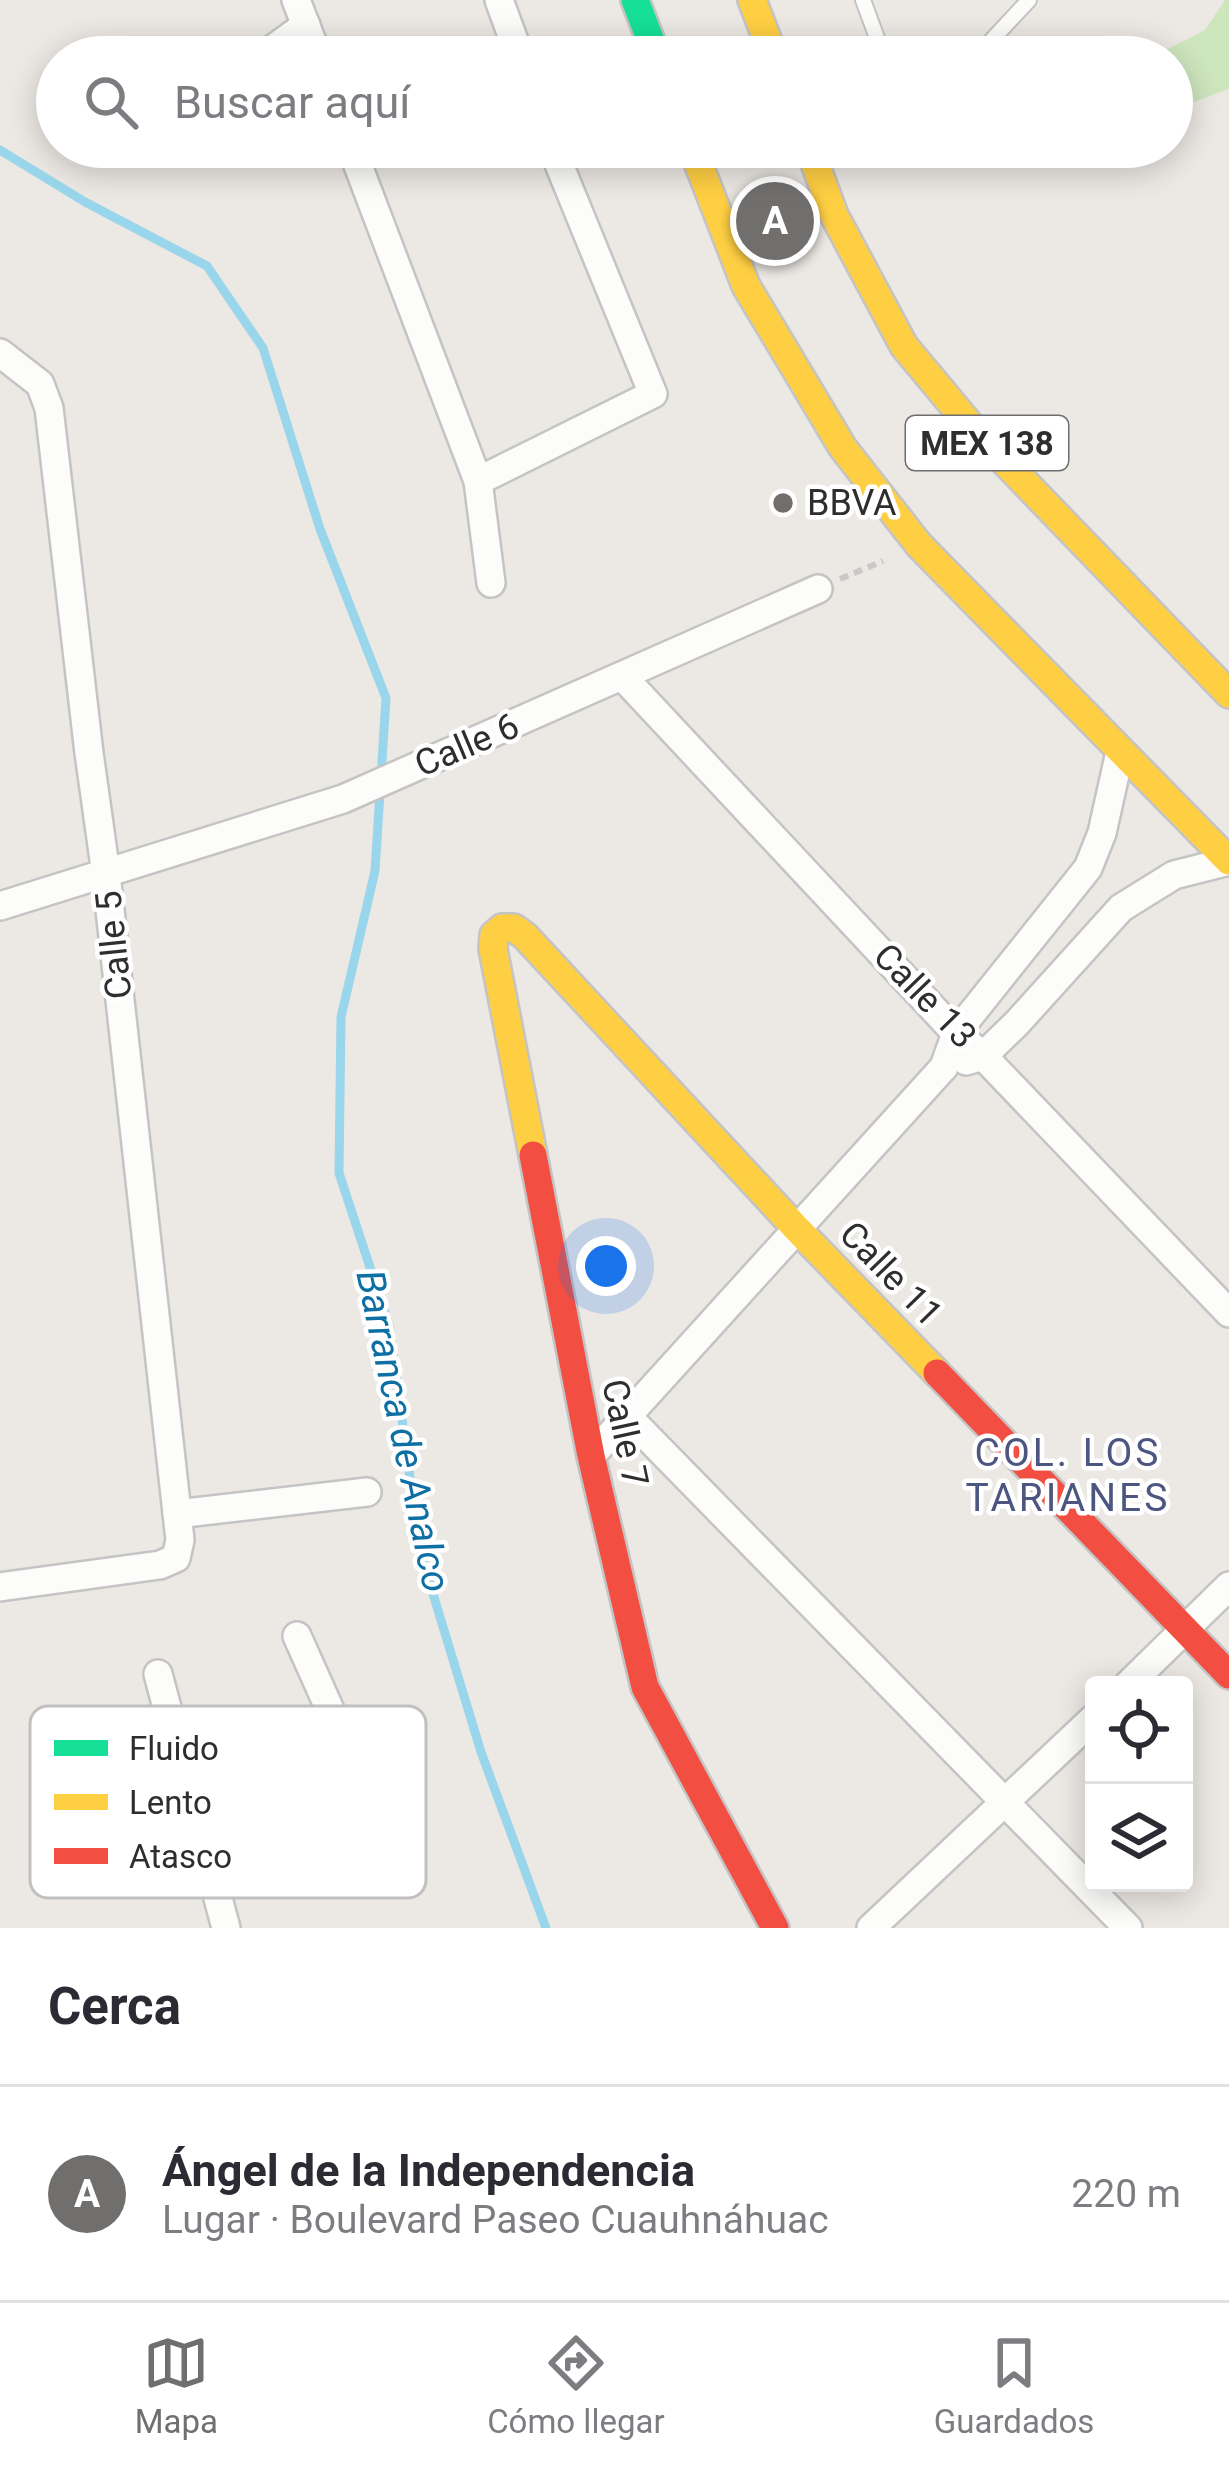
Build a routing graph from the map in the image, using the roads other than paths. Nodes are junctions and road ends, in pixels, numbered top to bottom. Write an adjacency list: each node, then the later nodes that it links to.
1 (499, 0): 8 (street)
2 (635, 0): 9 (street)
3 (863, 0): 11 (lane)
4 (1029, 0): 12 (lane)
5 (760, 4): 10 (street)
6 (301, 13): 7 (street)
7 (281, 36)
8 (512, 36)
9 (649, 36)
10 (768, 36)
11 (876, 36)
12 (996, 36)
13 (359, 168): 18 (street)
14 (561, 168): 18 (street)
15 (700, 168): 23 (street, MEX 138)
16 (816, 168): 22 (street, MEX 138)
17 (0, 353): 25 (street, Calle 5)
18 (478, 481): 19 (street)
19 (491, 583)
20 (818, 589): 21 (street, Calle 6)
21 (623, 677): 25 (street, Calle 6); 28 (street, Calle 13)
22 (1229, 694)
23 (1120, 752): 24 (street, MEX 138); 28 (street)
24 (1229, 861): 29 (street)
25 (106, 874): 26 (street, Calle 6); 36 (street, Calle 5)
26 (0, 906)
27 (502, 928): 31 (street, Calle 11); 34 (street, Calle 7)
28 (956, 1033): 29 (street, Calle 13); 30 (street)
29 (983, 1056): 30 (street); 32 (street, Calle 13)
30 (944, 1067): 31 (street)
31 (796, 1228): 33 (street); 39 (street, Calle 11)
32 (1229, 1313)
33 (627, 1416): 34 (street); 47 (street)
34 (591, 1456): 50 (street, Calle 7)
35 (367, 1492): 36 (street)
36 (177, 1514): 38 (street, Calle 5)
37 (1229, 1586): 39 (street)
38 (0, 1587)
39 (1185, 1630): 42 (street, Calle 11); 43 (street)
40 (297, 1636): 45 (street)
41 (158, 1674): 44 (street)
42 (1229, 1675)
43 (1137, 1676)
44 (166, 1706)
45 (328, 1706)
46 (1085, 1727): 47 (street)
47 (1006, 1802): 51 (street); 52 (street)
48 (218, 1898): 49 (street)
49 (226, 1928)
50 (775, 1928)
51 (871, 1928)
52 (1128, 1928)

